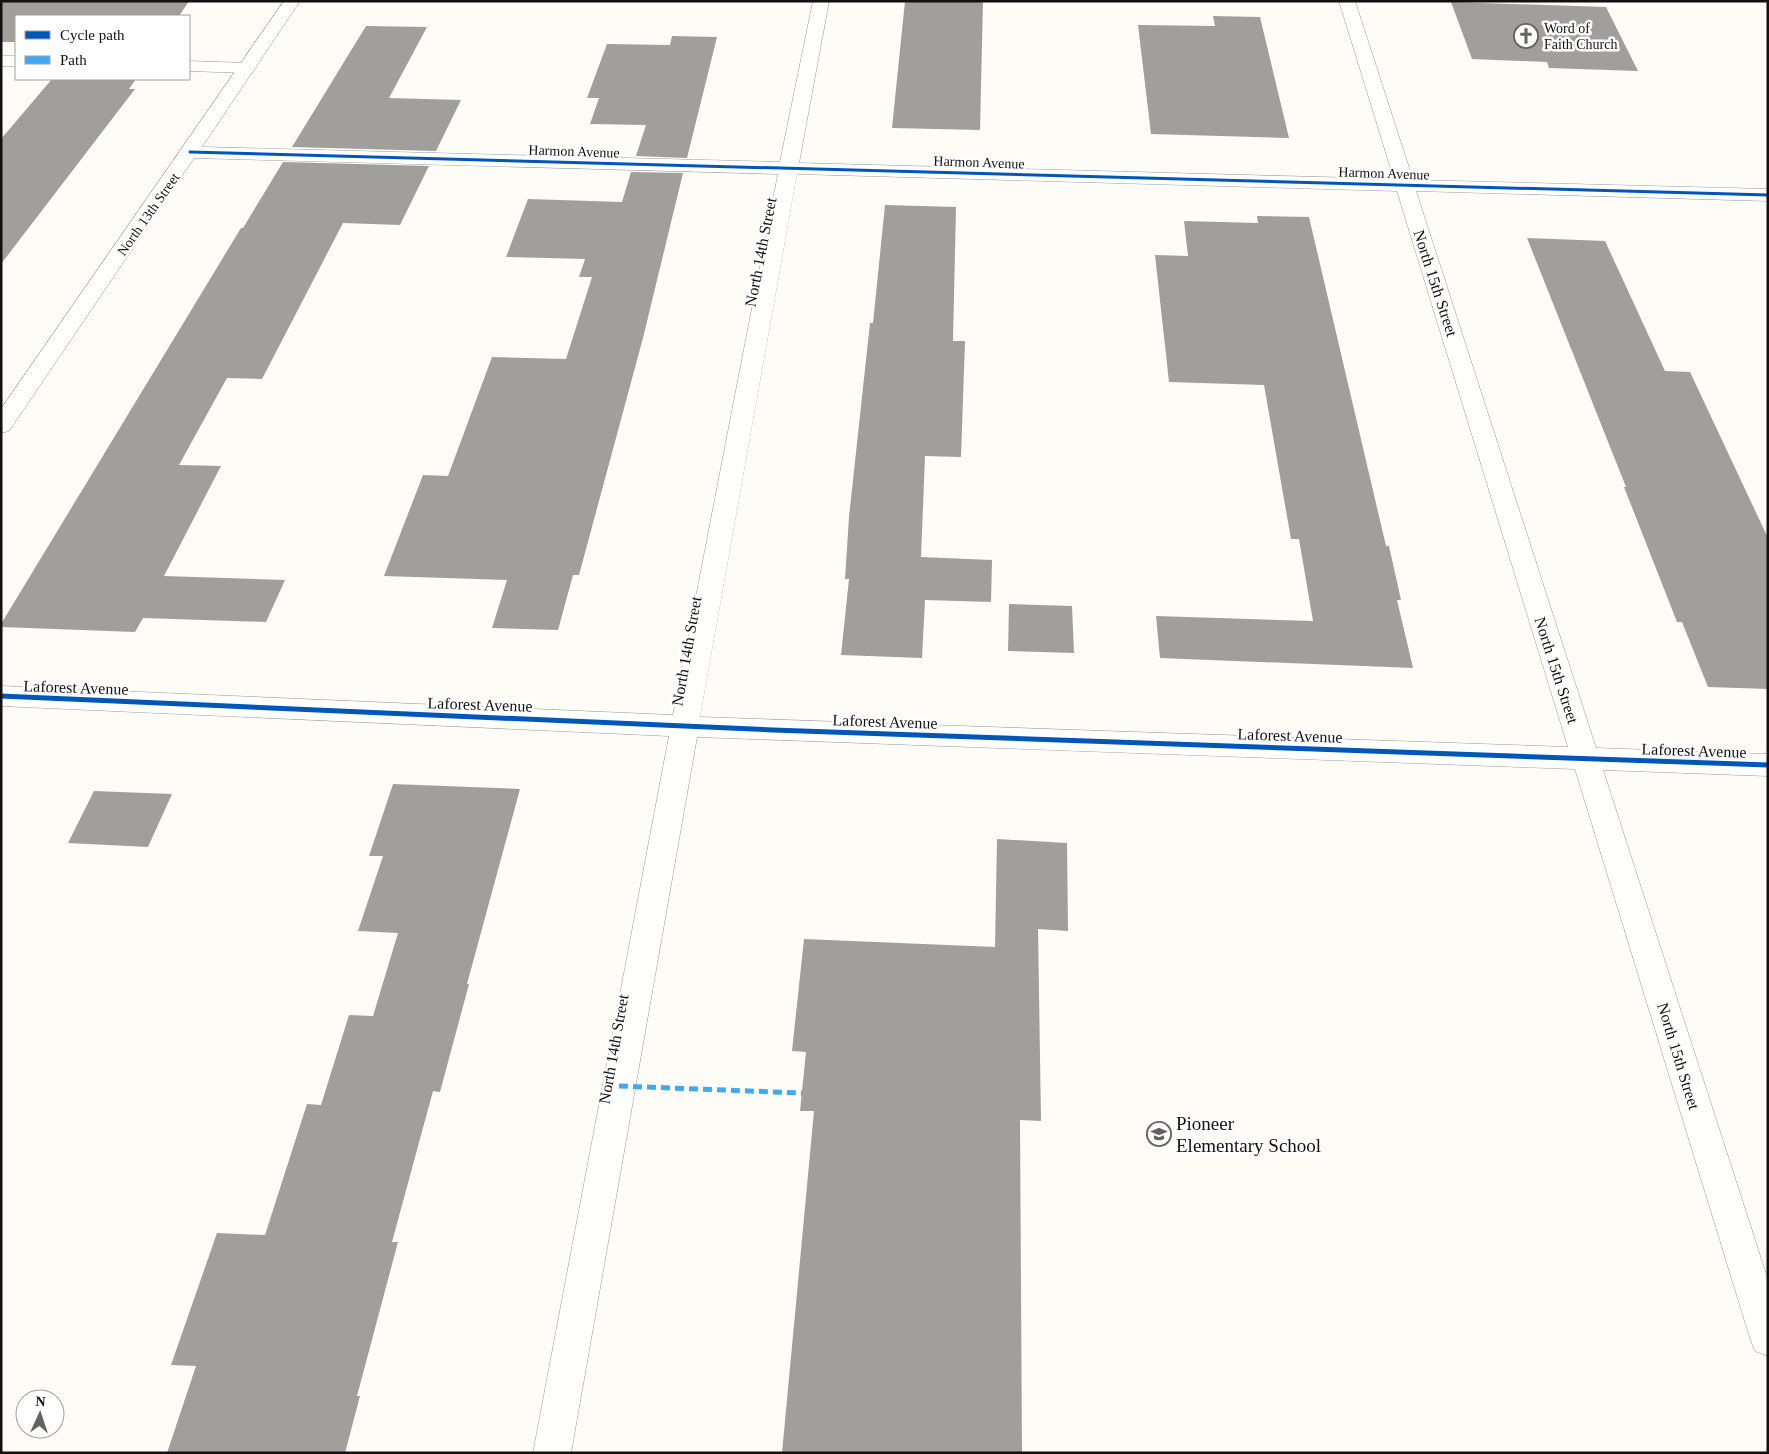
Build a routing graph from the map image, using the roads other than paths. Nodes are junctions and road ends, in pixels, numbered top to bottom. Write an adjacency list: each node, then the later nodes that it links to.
1 (292, 1): 7 (street, North 13th Street)
2 (821, 1): 9 (street, North 14th Street)
3 (1347, 1): 10 (street, North 15th Street)
4 (1, 61): 5 (street)
5 (15, 62)
6 (190, 66): 7 (street)
7 (248, 68): 8 (street, North 13th Street)
8 (190, 152): 9 (street, Harmon Avenue); 12 (street, North 13th Street)
9 (789, 168): 10 (street, Harmon Avenue); 14 (street, North 14th Street)
10 (1404, 185): 11 (street, Harmon Avenue); 15 (street, North 15th Street)
11 (1768, 195)
12 (1, 426)
13 (1, 696): 14 (street, Laforest Avenue)
14 (685, 726): 15 (street, Laforest Avenue); 18 (street, North 14th Street)
15 (1586, 758): 16 (street, Laforest Avenue); 17 (street, North 15th Street)
16 (1768, 765)
17 (1768, 1338)
18 (552, 1453)

